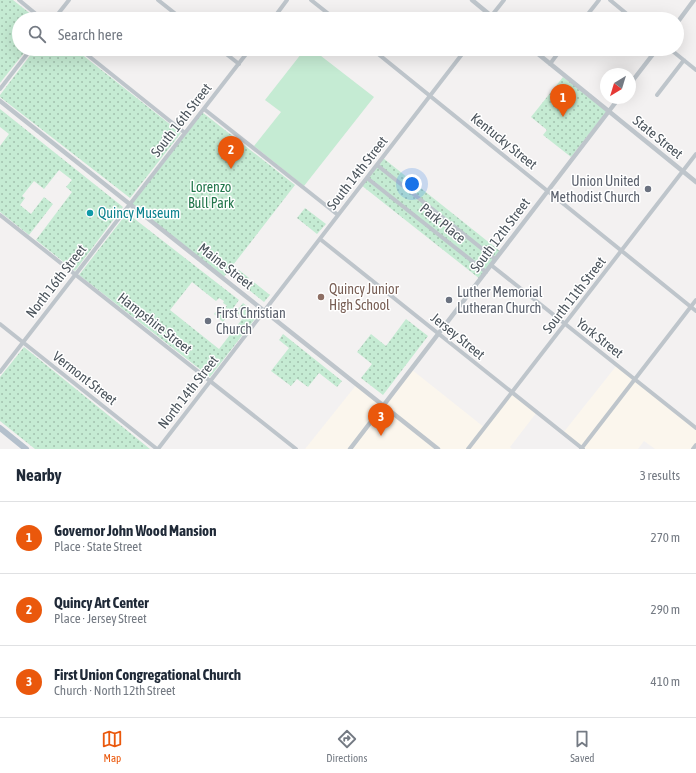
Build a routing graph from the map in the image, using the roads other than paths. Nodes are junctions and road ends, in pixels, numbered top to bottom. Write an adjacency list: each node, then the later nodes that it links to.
1 (19, 0): 11 (street)
2 (69, 0): 12 (street)
3 (158, 0): 13 (street)
4 (287, 0): 14 (street)
5 (311, 0): 15 (street)
6 (472, 0): 16 (street)
7 (504, 0): 17 (street)
8 (599, 0): 18 (street)
9 (610, 0): 19 (street)
10 (694, 0): 20 (street)
11 (34, 12)
12 (60, 12)
13 (173, 12)
14 (278, 12)
15 (326, 12)
16 (485, 12)
17 (496, 12)
18 (590, 12)
19 (625, 12)
20 (684, 14)
21 (26, 56): 36 (street)
22 (89, 56): 43 (street)
23 (229, 56): 32 (street)
24 (245, 56): 32 (street, South 16th Street)
25 (381, 56): 38 (street, Kentucky Street)
26 (461, 56): 38 (street, South 14th Street)
27 (540, 56): 33 (street, State Street)
28 (556, 56): 33 (street)
29 (652, 56): 35 (street)
30 (679, 56): 31 (street)
31 (684, 60): 34 (street); 37 (street)
32 (239, 64): 41 (street, South 16th Street)
33 (550, 64): 42 (street, State Street)
34 (696, 70)
35 (636, 76)
36 (0, 89)
37 (657, 95)
38 (430, 96): 45 (street, South 14th Street); 49 (street, Kentucky Street)
39 (0, 101): 50 (street, Maine Street)
40 (614, 104): 42 (street, South 12th Street)
41 (204, 109): 43 (street, South 16th Street); 52 (street)
42 (609, 111): 46 (street, State Street); 49 (street, South 12th Street)
43 (185, 133): 50 (street, South 16th Street)
44 (696, 154): 46 (street, Sourth 11th Street)
45 (377, 165): 47 (street, South 14th Street); 55 (street, Park Place)
46 (683, 171): 48 (street, State Street); 54 (street, Sourth 11th Street)
47 (367, 178): 52 (street, South 14th Street); 57 (street, Park Place)
48 (696, 182)
49 (548, 191): 54 (street, Kentucky Street); 55 (street, South 12th Street)
50 (130, 204): 58 (street, North 16th Street); 61 (street, Maine Street)
51 (0, 215): 58 (street, Hampshire Street)
52 (338, 215): 53 (street, South 14th Street)
53 (320, 239): 61 (street, South 14th Street); 65 (street, Jersey Street)
54 (622, 251): 60 (street, Kentucky Street); 64 (street, Sourth 11th Street)
55 (495, 259): 56 (street, South 12th Street)
56 (491, 265): 57 (street, South 12th Street); 64 (street, York Street)
57 (486, 272): 65 (street, South 12th Street)
58 (75, 275): 66 (street, North 16th Street); 69 (street, Hampshire Street)
59 (696, 300): 60 (street)
60 (691, 307): 62 (street, Kentucky Street); 68 (street)
61 (264, 311): 69 (street, North 14th Street); 71 (street, Maine Street)
62 (696, 311)
63 (0, 324): 66 (street, Vermont Street)
64 (565, 324): 68 (street, York Street); 70 (street, Sourth 11th Street)
65 (438, 334): 70 (street, Jersey Street); 71 (street, South 12th Street)
66 (22, 342): 67 (street, North 16th Street); 76 (street, Vermont Street)
67 (0, 372)
68 (635, 379): 73 (street, York Street); 81 (street)
69 (211, 381): 76 (street, North 14th Street); 77 (street, Hampshire Street)
70 (512, 392): 80 (street, Sourth 11th Street); 81 (street, Jersey Street)
71 (383, 405): 78 (street, South 12th Street); 79 (street, Maine Street)
72 (0, 428): 75 (main road)
73 (696, 428)
74 (696, 445): 82 (street)
75 (26, 449)
76 (158, 449)
77 (296, 449)
78 (350, 449)
79 (438, 449)
80 (468, 449)
81 (582, 449)
82 (693, 449)

